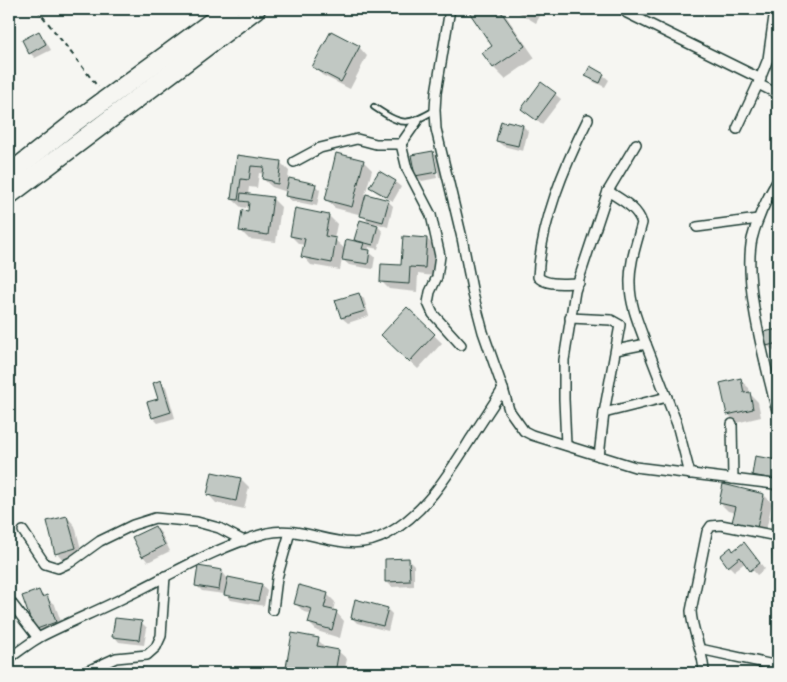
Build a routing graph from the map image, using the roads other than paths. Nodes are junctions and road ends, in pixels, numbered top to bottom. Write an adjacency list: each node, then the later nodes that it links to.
1 (229, 9): 16 (highway)
2 (256, 9): 19 (highway)
3 (450, 9): 9 (street)
4 (623, 9): 6 (street)
5 (775, 9): 6 (street)
6 (760, 82): 7 (street); 12 (street)
7 (778, 94)
8 (374, 107): 11 (lane)
9 (435, 110): 11 (lane); 27 (street)
10 (588, 119): 22 (street)
11 (417, 121): 13 (street)
12 (737, 129)
13 (402, 144): 15 (street); 25 (street)
14 (636, 144): 18 (street)
15 (294, 162)
16 (9, 174)
17 (778, 180): 20 (street)
18 (608, 191): 22 (street); 24 (street)
19 (9, 194)
20 (758, 219): 21 (street); 30 (street)
21 (698, 226)
22 (579, 283): 23 (street)
23 (570, 318): 26 (street); 32 (street)
24 (646, 344): 26 (street); 28 (street)
25 (460, 345)
26 (616, 350): 29 (street)
27 (503, 389): 32 (street); 39 (street)
28 (667, 397): 29 (street); 34 (street)
29 (604, 413): 33 (street)
30 (778, 413)
31 (732, 424): 35 (street)
32 (566, 445): 33 (street)
33 (599, 456): 34 (street)
34 (690, 474): 35 (street)
35 (733, 479): 36 (street)
36 (778, 487)
37 (778, 513): 40 (street)
38 (22, 532): 41 (street)
39 (290, 532): 41 (street); 45 (street)
40 (777, 536): 42 (street); 47 (street)
41 (244, 541): 43 (street)
42 (778, 562)
43 (165, 576): 46 (street); 50 (street)
44 (9, 600): 46 (street)
45 (273, 610)
46 (38, 638): 48 (street)
47 (700, 649): 49 (street); 51 (street)
48 (9, 658)
49 (778, 666)
50 (83, 673)
51 (704, 673)

